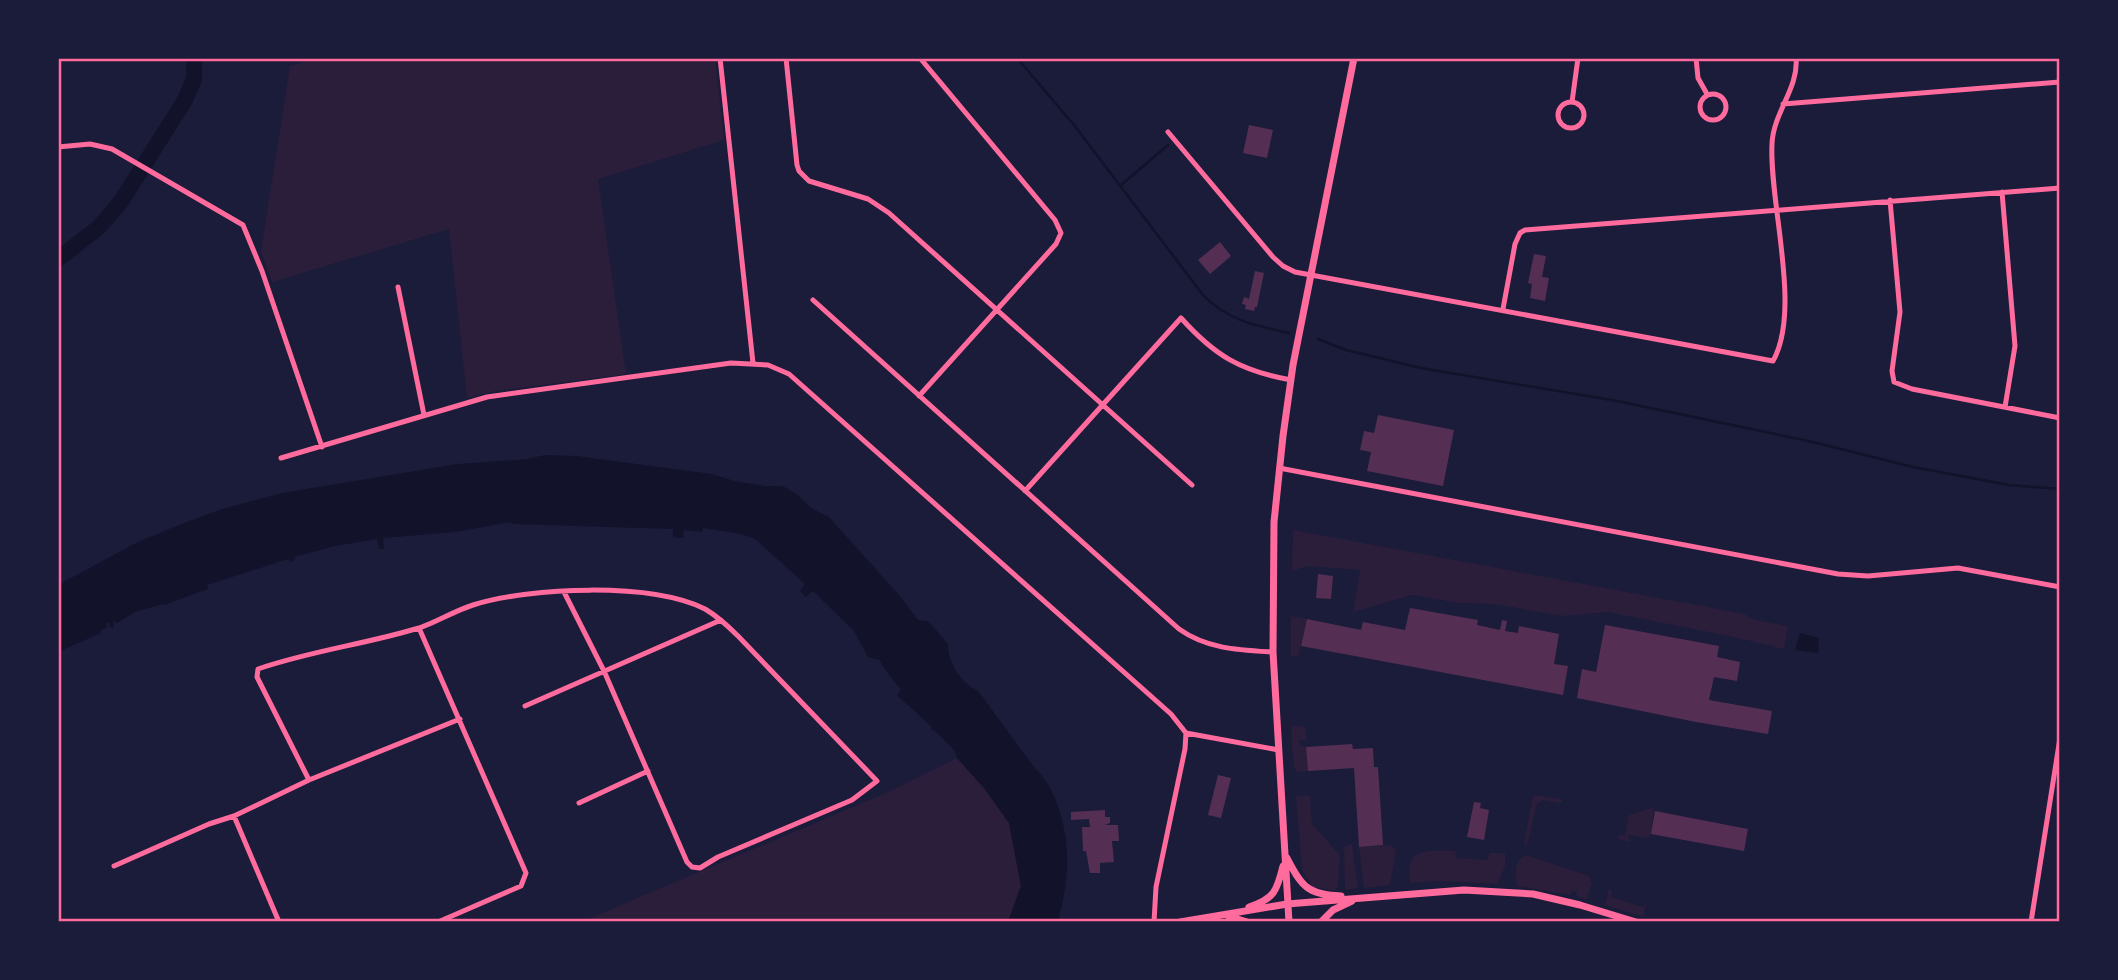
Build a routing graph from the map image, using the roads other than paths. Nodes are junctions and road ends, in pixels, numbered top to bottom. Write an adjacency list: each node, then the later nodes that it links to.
1 (720, 58): 23 (street)
2 (786, 58): 22 (street)
3 (920, 58): 22 (street)
4 (1354, 58): 18 (main road)
5 (1578, 58): 10 (street)
6 (1696, 58): 9 (street)
7 (1796, 58): 11 (street)
8 (2060, 82): 11 (street)
9 (1707, 94): 9 (street)
10 (1572, 102): 10 (street)
11 (1783, 104): 17 (street)
12 (1168, 132): 18 (street)
13 (58, 147): 30 (street)
14 (2060, 188): 15 (street)
15 (2002, 192): 16 (street); 27 (street)
16 (1890, 200): 17 (street); 27 (street)
17 (1777, 209): 21 (street); 21 (street)
18 (1311, 275): 21 (street); 24 (main road)
19 (398, 287): 28 (street)
20 (813, 300): 25 (street)
21 (1503, 309)
22 (997, 310): 25 (street); 26 (street)
23 (753, 363): 28 (street); 43 (street)
24 (1291, 380): 26 (street); 32 (main road)
25 (919, 396): 34 (street)
26 (1103, 405): 33 (street); 34 (street)
27 (2005, 407): 29 (street)
28 (424, 415): 30 (street)
29 (2060, 418)
30 (323, 447): 31 (street)
31 (281, 458)
32 (1279, 468): 35 (street); 39 (main road)
33 (1192, 485)
34 (1025, 491): 39 (street)
35 (2060, 587)
36 (564, 592): 37 (street); 38 (street); 40 (street)
37 (720, 620): 40 (street); 46 (street)
38 (419, 628): 42 (street); 47 (street)
39 (1273, 652): 45 (main road)
40 (604, 671): 41 (street); 46 (street)
41 (525, 706)
42 (460, 719): 47 (street); 56 (street)
43 (1186, 733): 45 (street); 57 (street)
44 (2060, 738): 63 (street)
45 (1279, 750): 50 (main road)
46 (648, 771): 48 (street)
47 (309, 780): 49 (street)
48 (579, 803)
49 (234, 816): 51 (street); 55 (street)
50 (1286, 855): 52 (main road); 53 (main road); 54 (main road)
51 (114, 866)
52 (1362, 898): 53 (main road); 61 (main road); 62 (main road)
53 (1287, 904): 54 (main road); 60 (main road)
54 (1225, 915): 58 (main road); 59 (main road)
55 (279, 922)
56 (438, 922)
57 (1154, 922)
58 (1180, 922)
59 (1247, 922)
60 (1289, 922)
61 (1321, 922)
62 (1636, 922)
63 (2031, 922)

